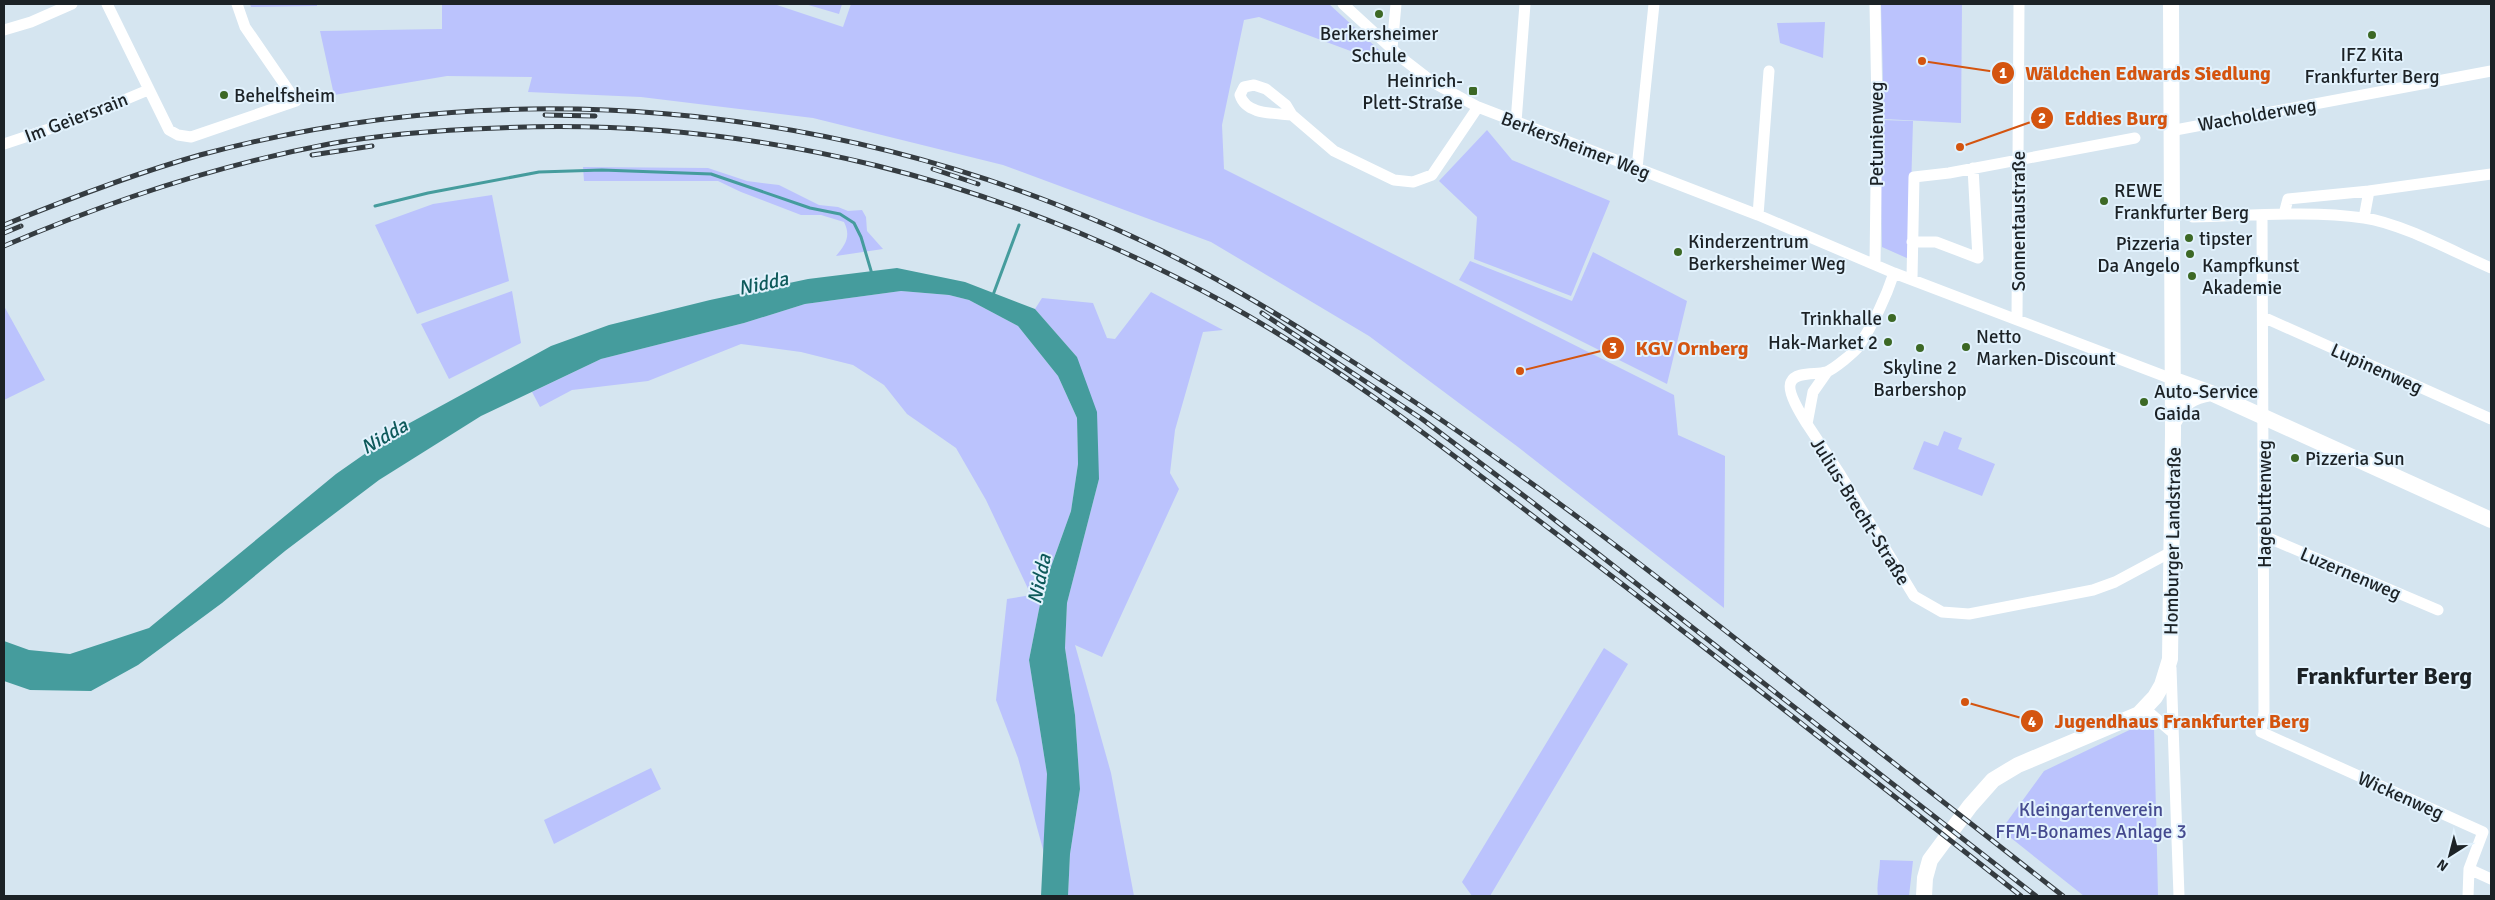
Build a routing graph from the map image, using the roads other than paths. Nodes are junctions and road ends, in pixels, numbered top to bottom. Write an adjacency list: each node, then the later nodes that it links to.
1 (72, 4): 11 (street)
2 (107, 4): 15 (street)
3 (237, 4): 15 (street)
4 (1343, 4): 12 (street, Berkersheimer Weg)
5 (1396, 4): 12 (street)
6 (1525, 4): 18 (street)
7 (1654, 4): 23 (street)
8 (1874, 4): 33 (street, Petunienweg)
9 (2019, 4): 22 (street, Sonnentaustraße)
10 (2171, 4): 19 (street, Homburger Landstraße)
11 (4, 30)
12 (1392, 48): 16 (street, Berkersheimer Weg)
13 (1769, 71): 28 (street)
14 (2491, 71): 19 (street, Wacholderweg)
15 (148, 90): 21 (street, Im Geiersrain)
16 (1478, 107): 17 (street); 18 (street, Berkersheimer Weg)
17 (1292, 115)
18 (1516, 122): 23 (street, Berkersheimer Weg)
19 (2170, 131): 40 (street, Homburger Landstraße)
20 (2135, 138): 22 (street)
21 (4, 144)
22 (2018, 160): 24 (street); 38 (street, Sonnentaustraße)
23 (1637, 168): 28 (street, Berkersheimer Weg)
24 (1973, 168): 32 (street); 32 (street)
25 (2491, 174): 26 (street)
26 (2369, 191): 27 (street); 31 (street)
27 (2284, 214): 29 (street); 31 (street)
28 (1758, 215): 33 (street, Berkersheimer Weg)
29 (2262, 215): 30 (street); 37 (street, Hagebuttenweg)
30 (2193, 217)
31 (2364, 218): 34 (street)
32 (1912, 242): 36 (street)
33 (1875, 265): 35 (street, Berkersheimer Weg)
34 (2491, 268)
35 (1894, 273): 36 (street, Berkersheimer Weg); 39 (street, Julius-Brecht-Straße)
36 (1912, 280): 38 (street, Berkersheimer Weg)
37 (2263, 317): 42 (street, Hagebuttenweg); 43 (street, Lupinenweg)
38 (2017, 319): 40 (street, Berkersheimer Weg)
39 (1827, 372): 45 (street, Julius-Brecht-Straße); 45 (street, Julius-Brecht-Straße)
40 (2172, 379): 41 (street, Berkersheimer Weg); 44 (street, Homburger Landstraße)
41 (2211, 393): 42 (street, Berkersheimer Weg); 44 (street)
42 (2264, 418): 46 (street, Berkersheimer Weg); 47 (street, Hagebuttenweg)
43 (2491, 418)
44 (2173, 423): 48 (street, Homburger Landstraße)
45 (1807, 424): 48 (street, Julius-Brecht-Straße)
46 (2491, 520)
47 (2264, 536): 49 (street, Luzernenweg); 53 (street, Hagebuttenweg)
48 (2171, 552): 50 (street, Homburger Landstraße)
49 (2438, 610)
50 (2170, 659): 51 (street, Homburger Landstraße); 52 (street, Homburger Landstraße)
51 (2145, 709): 52 (street); 56 (street, Homburger Landstraße)
52 (2172, 732): 57 (street, Homburger Landstraße)
53 (2261, 732): 54 (street, Wickenweg)
54 (2469, 869): 55 (street); 58 (street)
55 (2491, 879)
56 (1924, 896)
57 (2179, 896)
58 (2468, 896)

